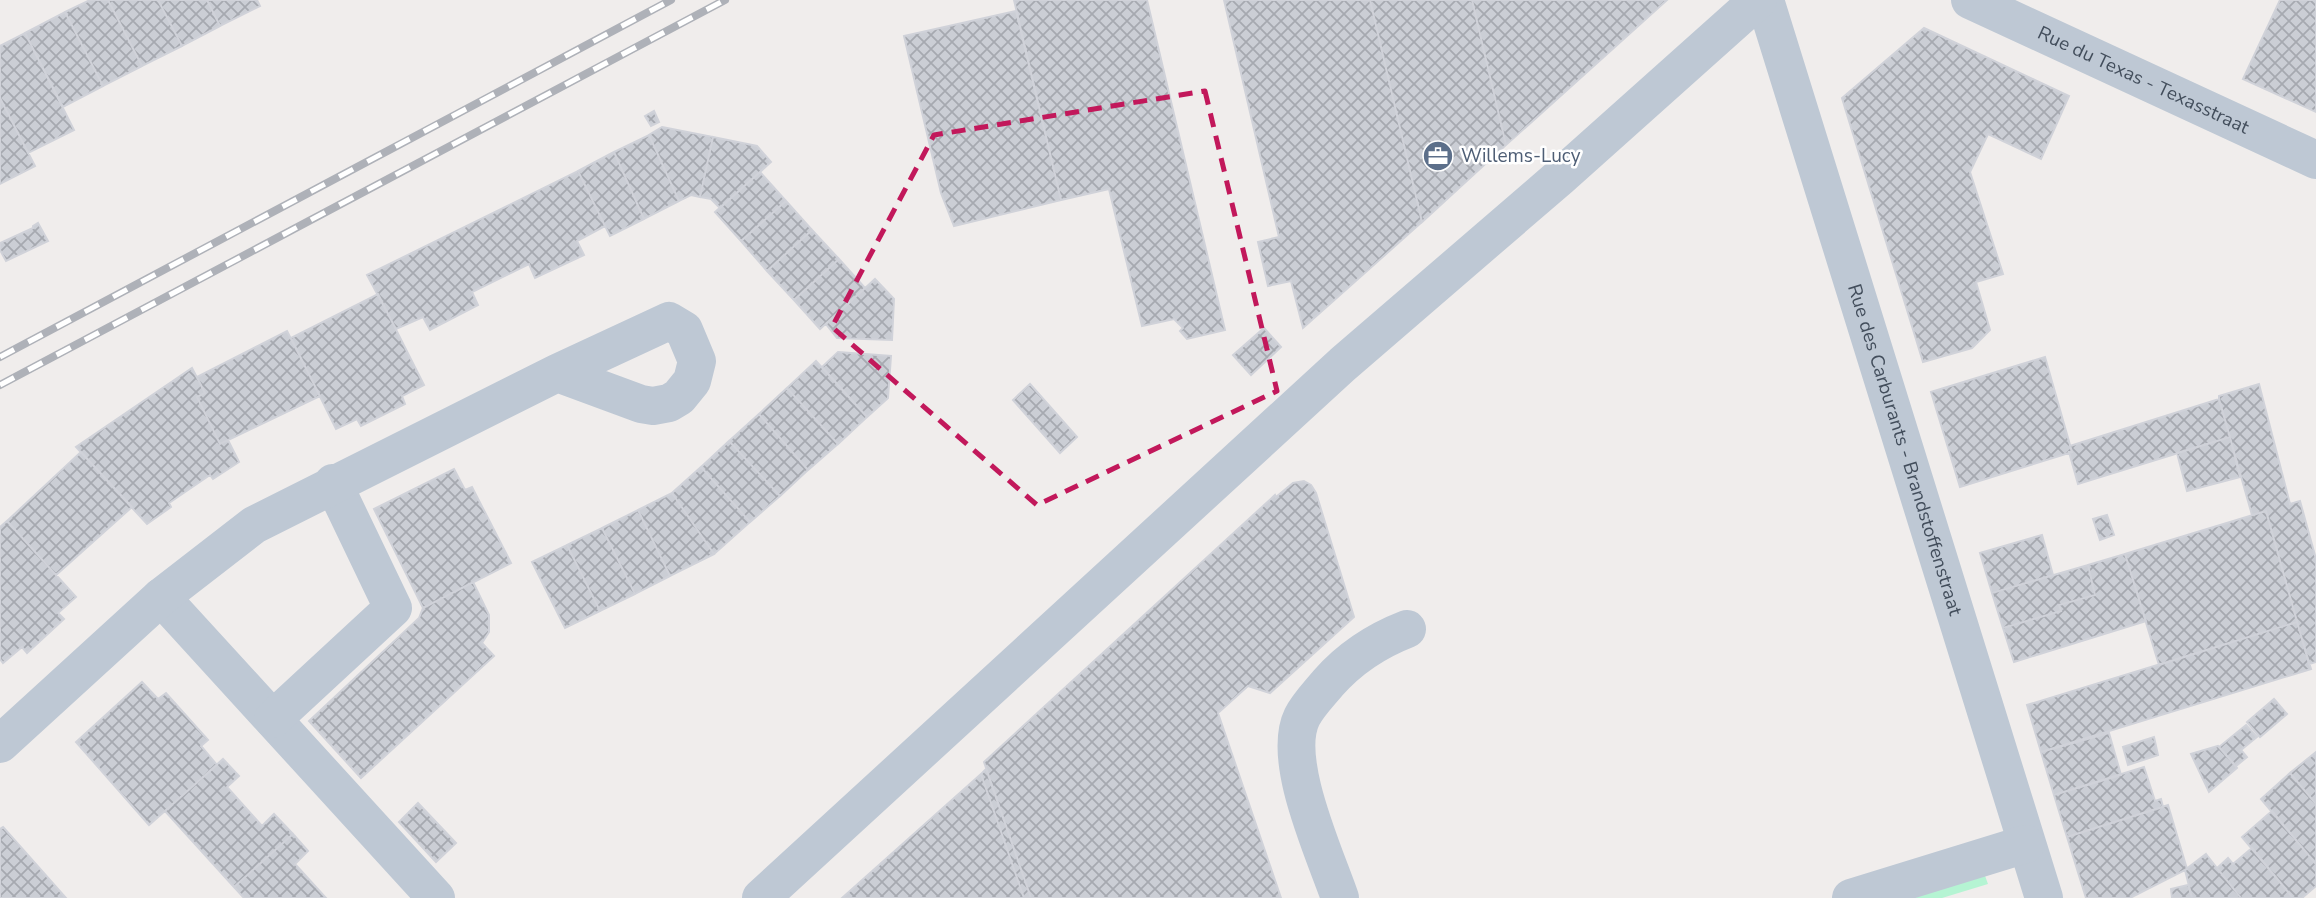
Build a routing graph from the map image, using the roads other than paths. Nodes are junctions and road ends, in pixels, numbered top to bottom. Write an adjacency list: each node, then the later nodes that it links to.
1 (1758, 0): 13 (street)
2 (1765, 0): 11 (street, Rue des Carburants - Brandstoffenstraat)
3 (1970, 0): 4 (street, Rue du Texas - Texasstraat)
4 (2316, 160)
5 (557, 373): 6 (street)
6 (333, 483): 7 (street); 9 (street)
7 (161, 597): 9 (street); 10 (street)
8 (1407, 629): 14 (street)
9 (272, 719): 12 (street)
10 (0, 744)
11 (2026, 844): 15 (street); 16 (street, Rue des Carburants - Brandstoffenstraat)
12 (436, 898)
13 (761, 898)
14 (1340, 898)
15 (1851, 898)
16 (2044, 898)

